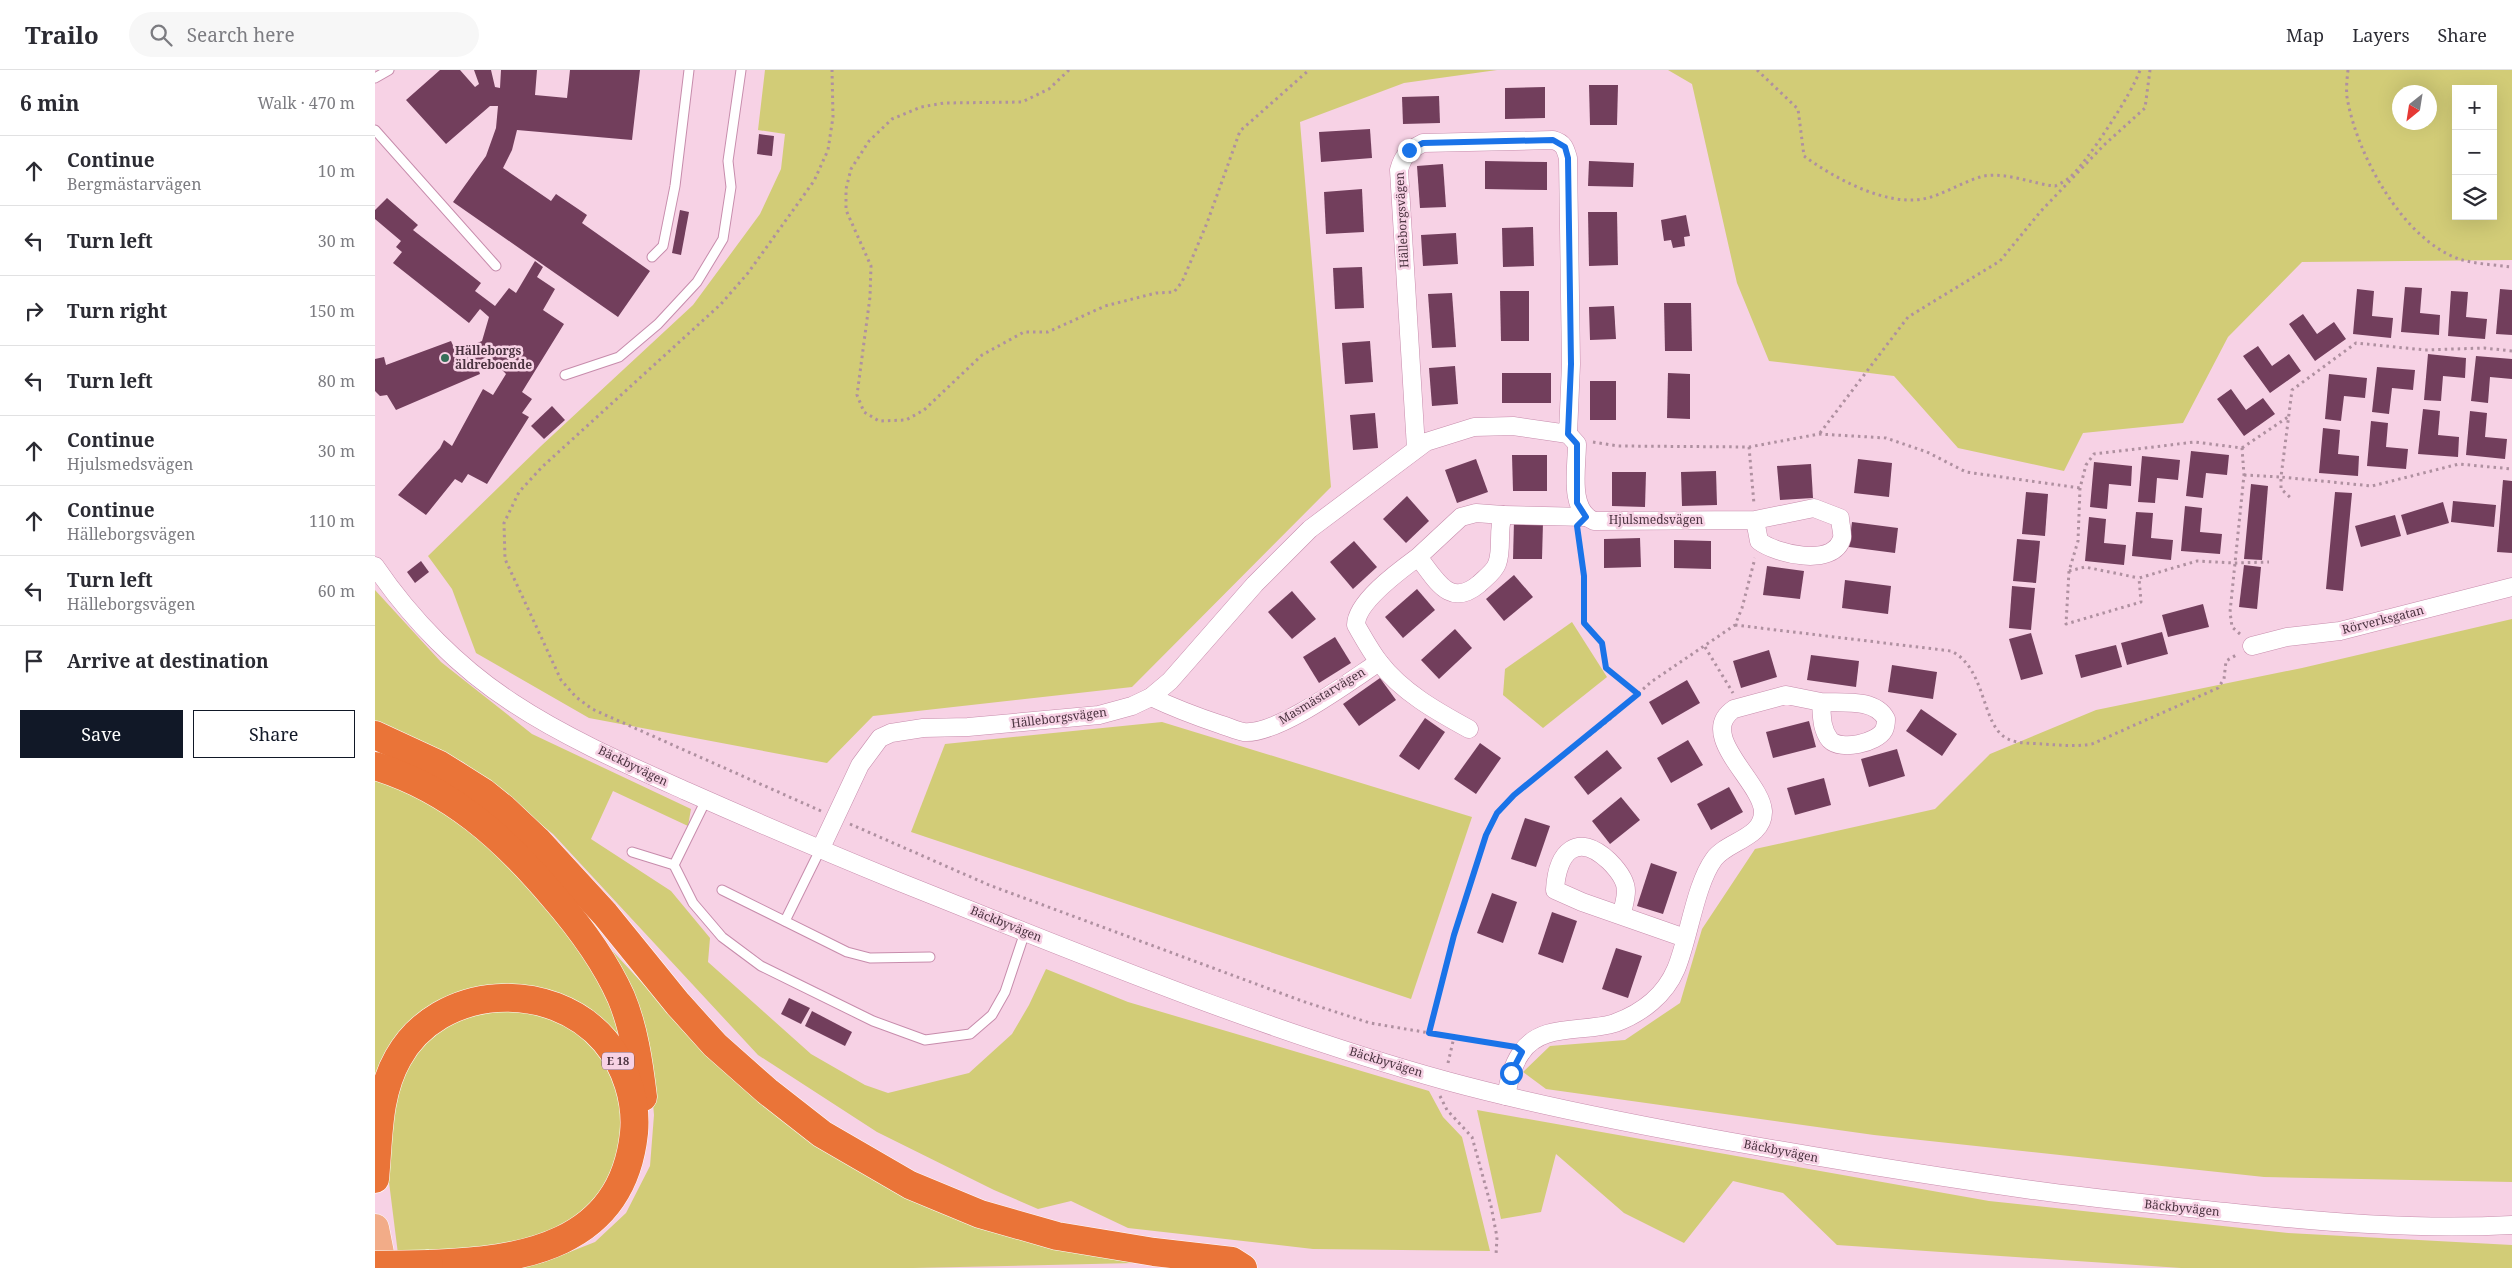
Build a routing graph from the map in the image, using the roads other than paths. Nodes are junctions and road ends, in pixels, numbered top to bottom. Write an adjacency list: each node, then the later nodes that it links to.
1 (389, 70): 4 (lane)
2 (689, 70): 6 (lane)
3 (741, 70): 8 (lane)
4 (375, 78)
5 (375, 130): 7 (lane)
6 (652, 257)
7 (496, 266)
8 (565, 375)
9 (1573, 439): 10 (street, Hälleborgsvägen); 10 (street, Hälleborgsvägen); 12 (street)
10 (1415, 448): 19 (street, Hälleborgsvägen)
11 (1503, 515): 12 (street, Masmästarvägen); 14 (street, Masmästarvägen); 14 (street)
12 (1586, 517): 13 (street, Hjulsmedsvägen)
13 (1755, 520): 13 (street, Hjulsmedsvägen)
14 (1417, 557): 18 (street, Masmästarvägen)
15 (375, 566): 24 (street, Bäckbyvägen)
16 (2512, 587): 17 (street, Rörverksgatan)
17 (2252, 646)
18 (1379, 662): 19 (street, Masmästarvägen); 21 (street, Masmästarvägen)
19 (1151, 697): 25 (street, Hälleborgsvägen)
20 (1821, 702): 32 (street)
21 (1469, 729)
22 (375, 735): 41 (highway)
23 (375, 766): 36 (highway, E 18)
24 (706, 800): 25 (street, Bäckbyvägen); 27 (lane)
25 (820, 850): 30 (lane); 31 (street, Bäckbyvägen)
26 (632, 852): 27 (lane)
27 (674, 865): 31 (lane)
28 (722, 890): 30 (lane)
29 (1622, 914): 29 (street); 32 (street)
30 (785, 921): 33 (lane)
31 (1025, 932): 34 (street, Bäckbyvägen)
32 (1685, 938): 34 (street)
33 (930, 956)
34 (1507, 1096): 37 (street, Bäckbyvägen)
35 (375, 1179): 36 (highway, E 18)
36 (621, 1183): 39 (highway, E 18, bridge)
37 (2512, 1226)
38 (375, 1228): 40 (main road)
39 (375, 1265)
40 (383, 1268)
41 (1243, 1268)

